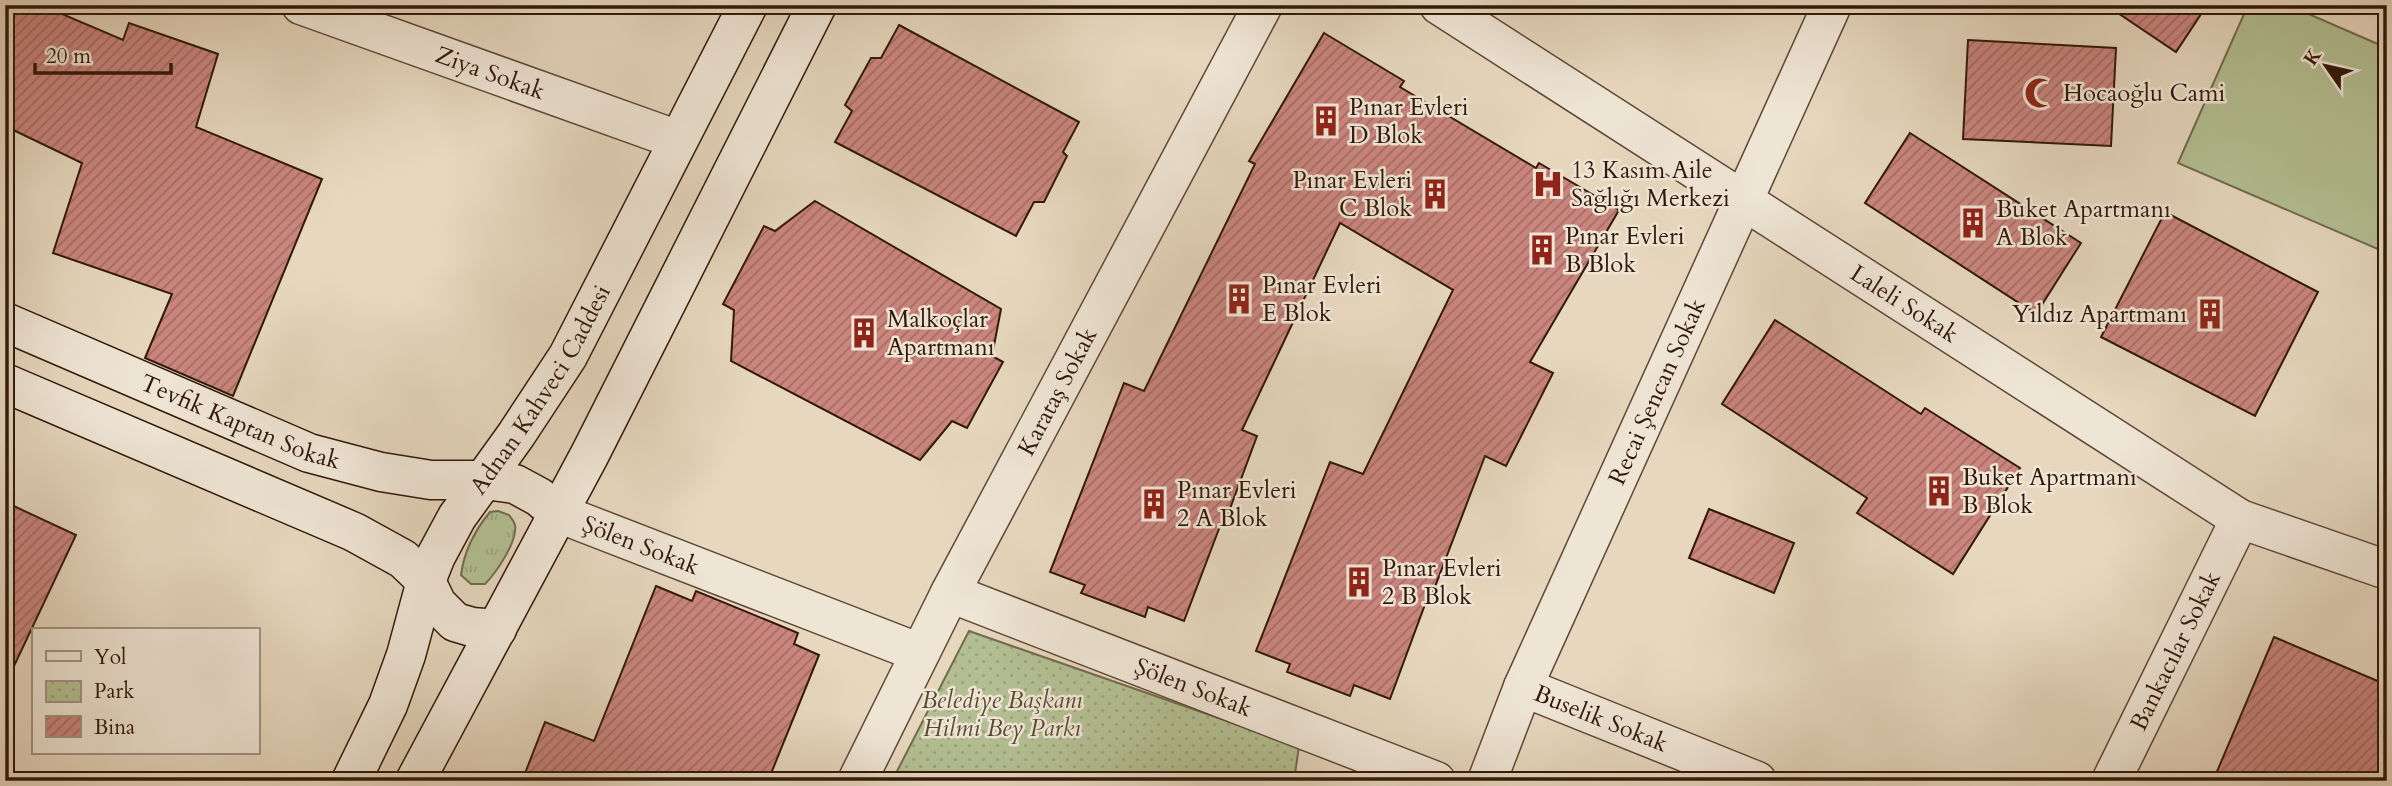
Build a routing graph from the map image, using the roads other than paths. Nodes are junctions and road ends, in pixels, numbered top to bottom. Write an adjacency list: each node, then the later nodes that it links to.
1 (301, 5): 7 (street, Ziya Sokak)
2 (748, 5): 7 (street, Adnan Kahveci Caddesi)
3 (817, 5): 12 (street)
4 (1263, 5): 16 (street, Karataş Sokak)
5 (1439, 5): 8 (street, Laleli Sokak)
6 (1832, 5): 8 (street, Recai Şencan Sokak)
7 (678, 140): 11 (street, Adnan Kahveci Caddesi)
8 (1743, 200): 13 (street, Laleli Sokak); 19 (street, Recai Şencan Sokak)
9 (5, 322): 11 (street, Tevfik Kaptan Sokak)
10 (5, 383): 15 (street)
11 (485, 481): 12 (street, Tevfik Kaptan Sokak); 15 (street, Adnan Kahveci Caddesi)
12 (558, 513): 17 (street); 18 (street, Şölen Sokak)
13 (2240, 519): 14 (street, Laleli Sokak); 26 (street, Bankacılar Sokak)
14 (2387, 570)
15 (426, 581): 17 (street); 20 (street, Adnan Kahveci Caddesi)
16 (950, 593): 18 (street, Karataş Sokak); 23 (street, Şölen Sokak)
17 (496, 629): 21 (street)
18 (920, 653): 22 (street, Karataş Sokak)
19 (1523, 687): 24 (street, Recai Şencan Sokak); 25 (street, Buselik Sokak)
20 (351, 781)
21 (415, 781)
22 (857, 781)
23 (1436, 781)
24 (1487, 781)
25 (1757, 781)
26 (2111, 781)

